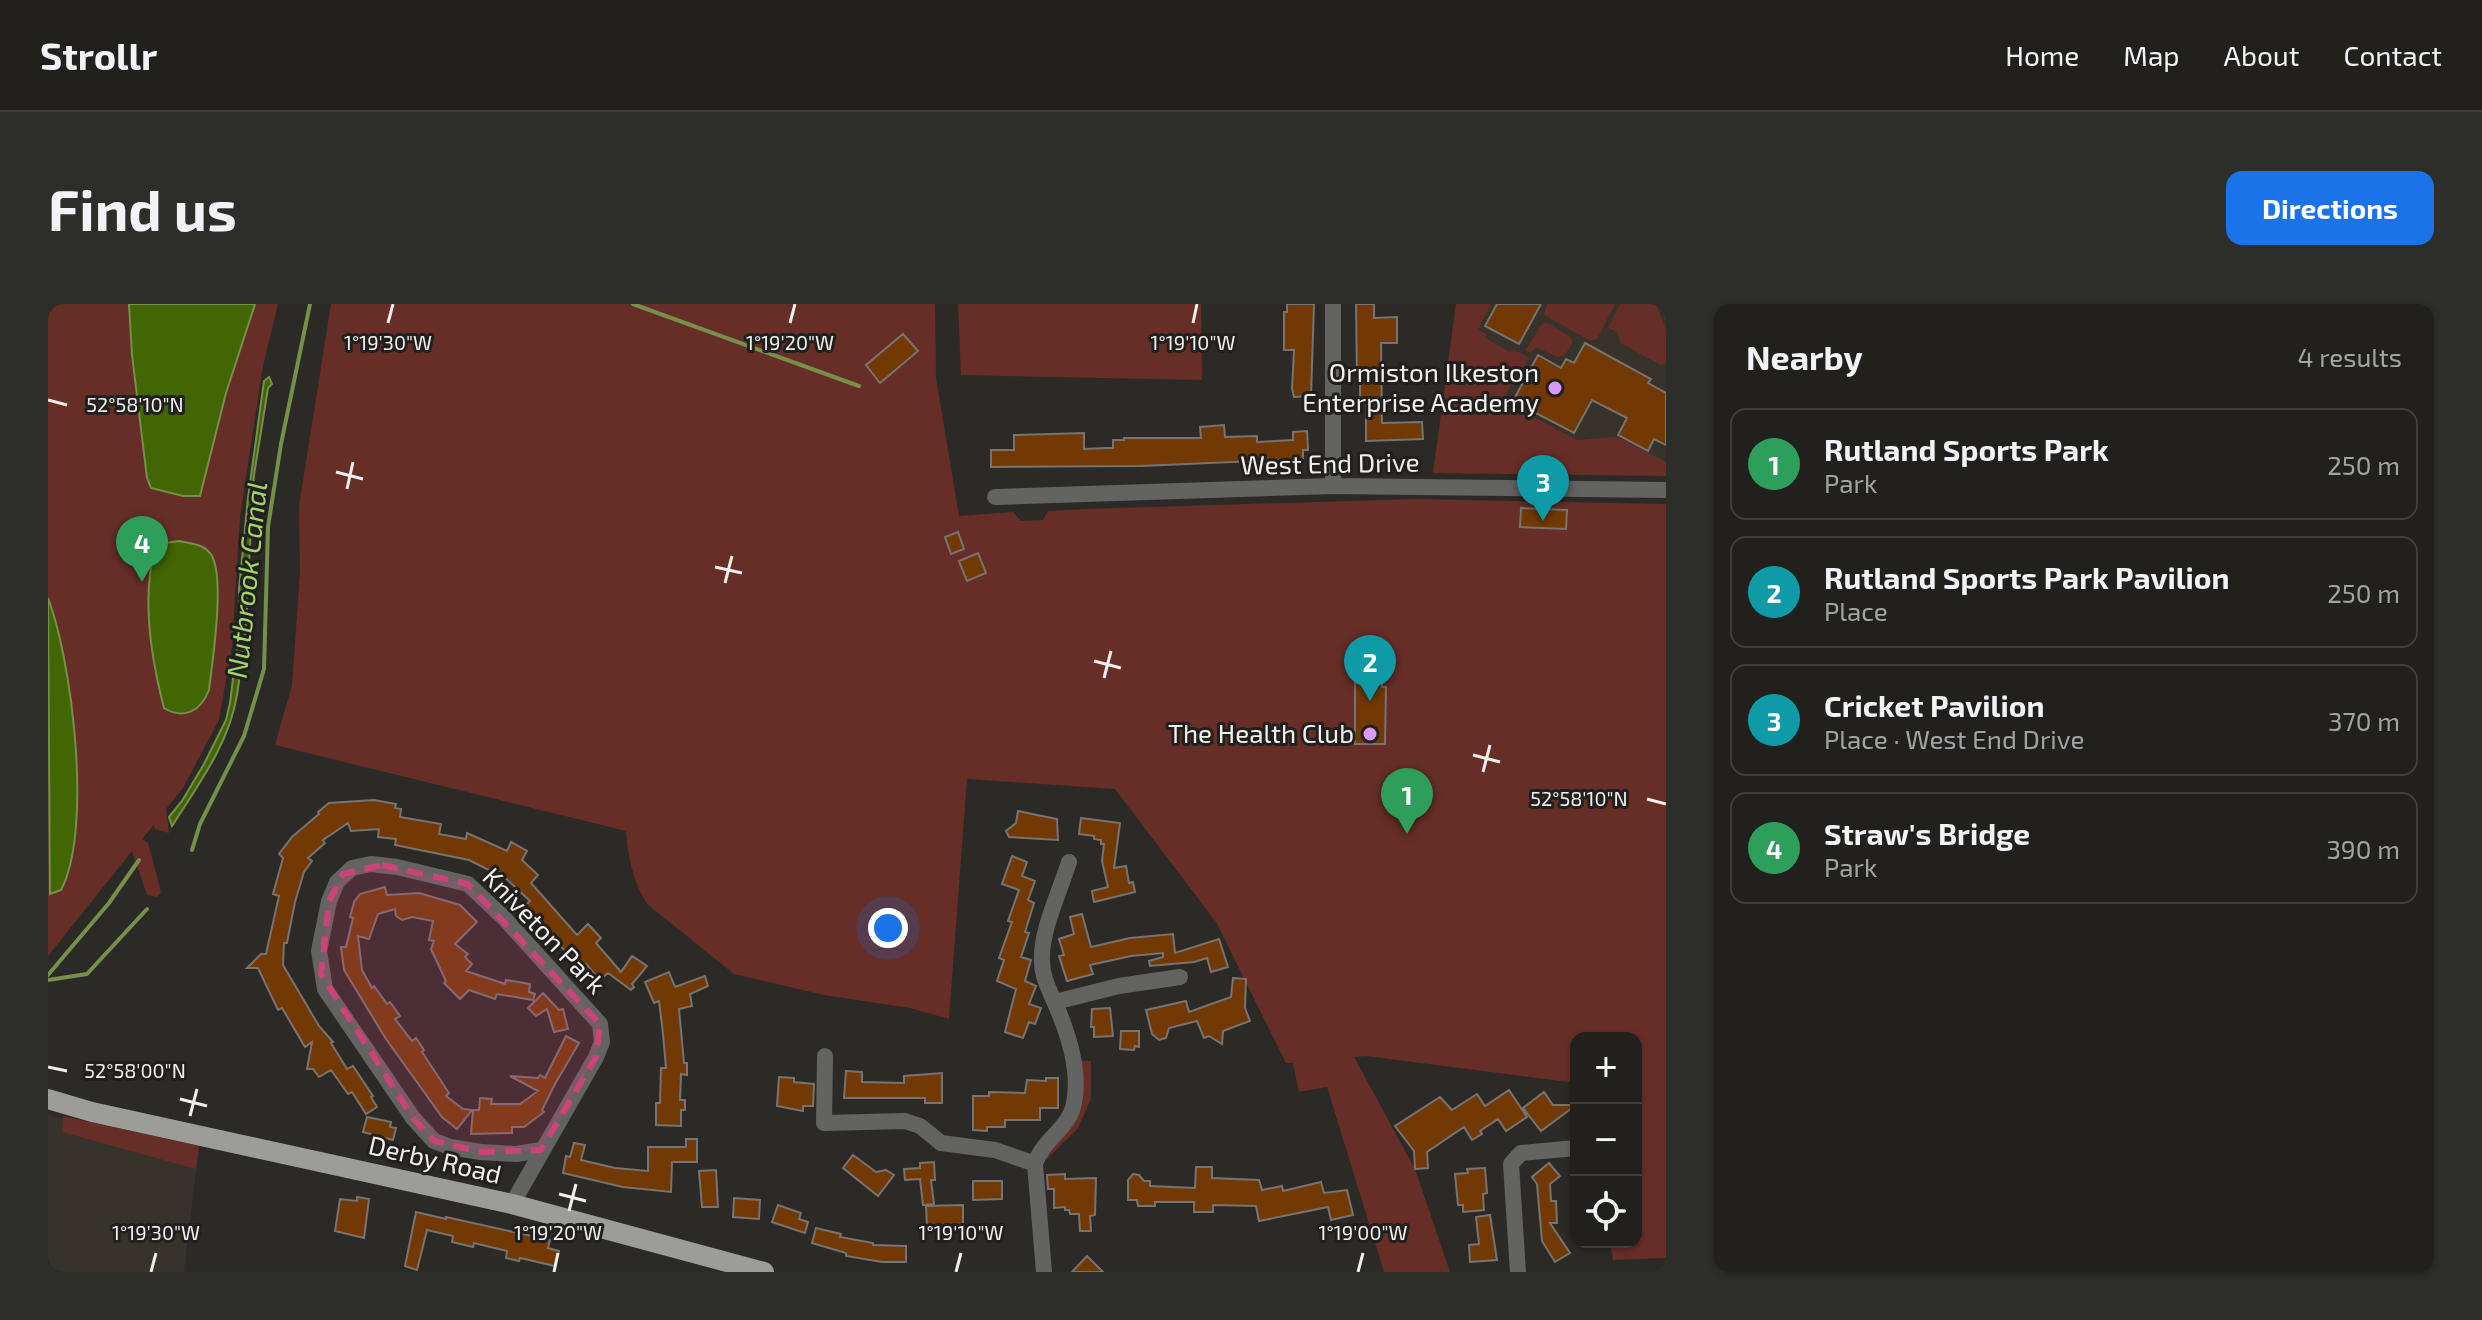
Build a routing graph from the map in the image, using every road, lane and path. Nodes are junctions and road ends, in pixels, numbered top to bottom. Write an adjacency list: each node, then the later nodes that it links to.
1 (1333, 304): 2 (street)
2 (1333, 486): 3 (street, West End Drive); 4 (street, West End Drive)
3 (1666, 490)
4 (995, 497)
5 (1069, 862): 7 (street)
6 (1180, 977): 7 (street)
7 (1055, 1002): 12 (street)
8 (825, 1056): 12 (street)
9 (48, 1099): 13 (main road, Derby Road)
10 (541, 1150): 10 (street, Kniveton Park); 13 (street, Kniveton Park)
11 (1570, 1151): 16 (street)
12 (1035, 1164): 15 (street)
13 (512, 1204): 14 (main road, Derby Road)
14 (764, 1272)
15 (1044, 1272)
16 (1518, 1272)

